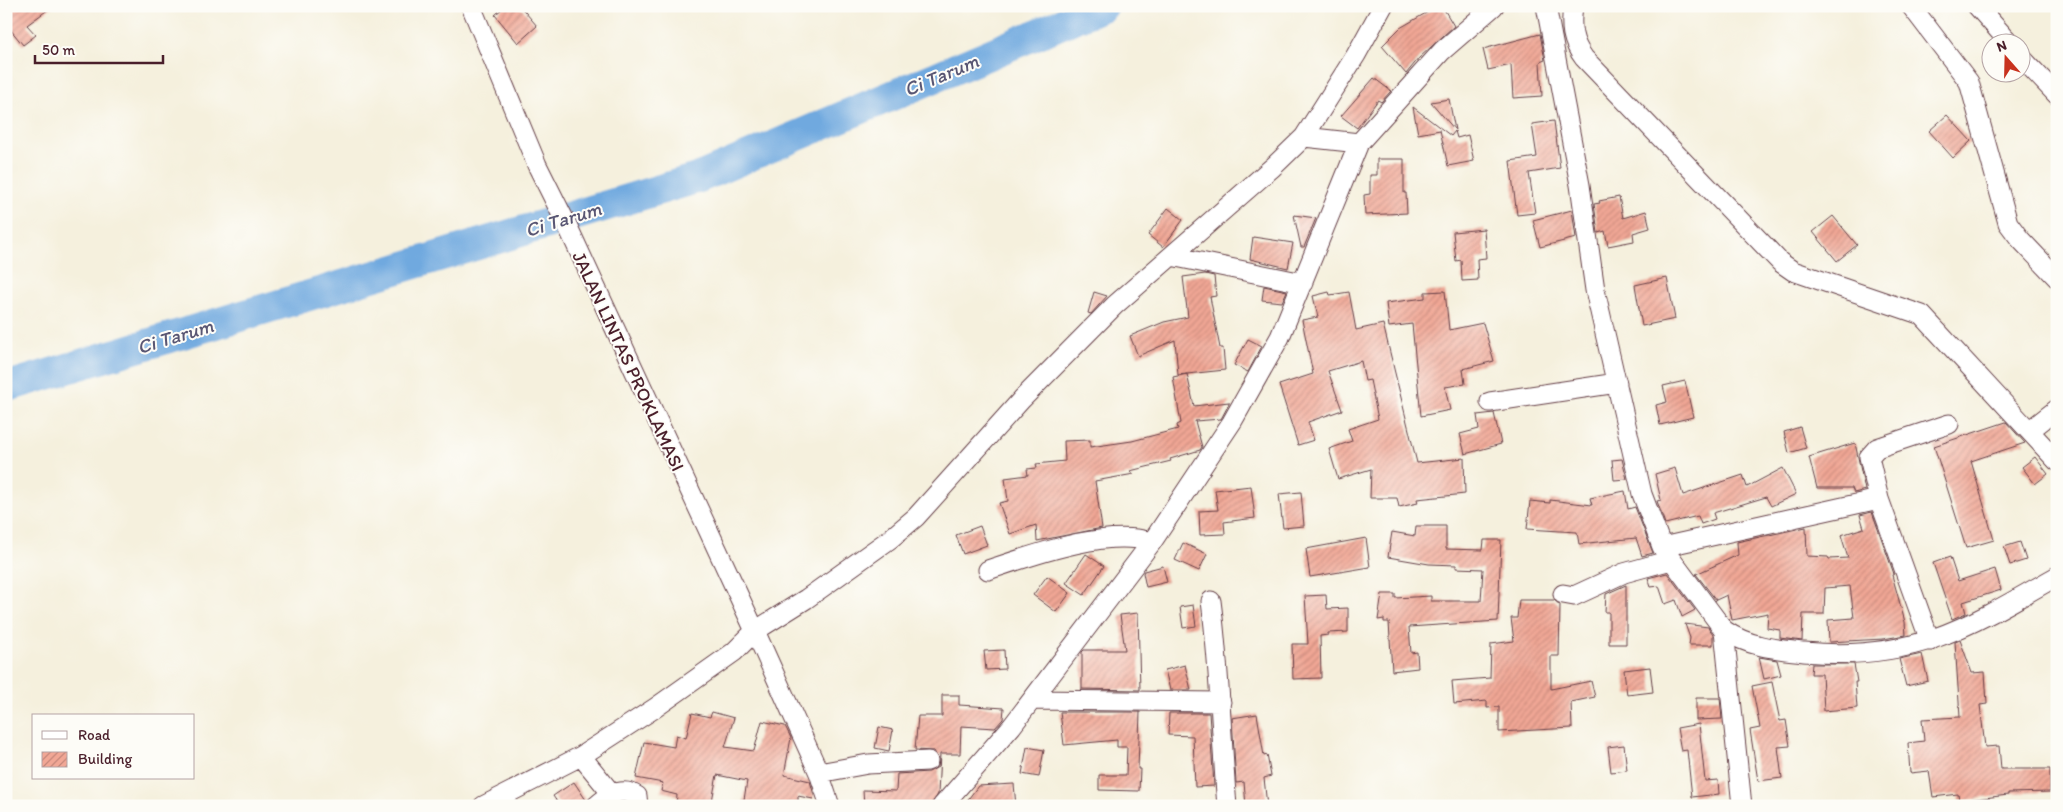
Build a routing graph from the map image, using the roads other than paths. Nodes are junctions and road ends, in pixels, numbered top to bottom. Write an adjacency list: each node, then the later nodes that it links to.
1 (471, 6): 30 (street, JALAN LINTAS PROKLAMASI)
2 (1383, 6): 11 (street)
3 (1494, 6): 12 (street)
4 (1546, 6): 16 (street)
5 (1573, 6): 20 (street)
6 (1911, 6): 14 (street)
7 (1976, 6): 8 (street)
8 (2000, 32)
9 (2030, 67): 10 (street)
10 (2057, 95)
11 (1304, 137): 12 (street); 13 (street)
12 (1359, 143): 15 (street)
13 (1171, 256): 15 (street); 30 (street)
14 (2057, 278)
15 (1303, 283): 23 (street)
16 (1617, 383): 17 (street); 24 (street)
17 (1490, 402)
18 (2057, 409): 20 (street)
19 (1948, 424): 22 (street)
20 (2029, 431): 21 (street)
21 (2057, 461)
22 (1879, 499): 24 (street); 31 (street)
23 (1152, 542): 25 (street); 32 (street)
24 (1666, 554): 27 (street); 29 (street)
25 (988, 570)
26 (2057, 576): 31 (street)
27 (1563, 594)
28 (1211, 601): 33 (street)
29 (1724, 630): 31 (street); 43 (street)
30 (755, 632): 34 (street); 36 (street, JALAN LINTAS PROKLAMASI)
31 (1930, 641)
32 (1033, 700): 33 (street); 41 (street)
33 (1221, 702): 42 (street)
34 (581, 756): 37 (street); 38 (street)
35 (928, 761): 36 (street)
36 (819, 773): 40 (street, JALAN LINTAS PROKLAMASI)
37 (604, 800): 39 (street)
38 (483, 806)
39 (638, 806)
40 (830, 806)
41 (942, 806)
42 (1227, 806)
43 (1742, 806)

